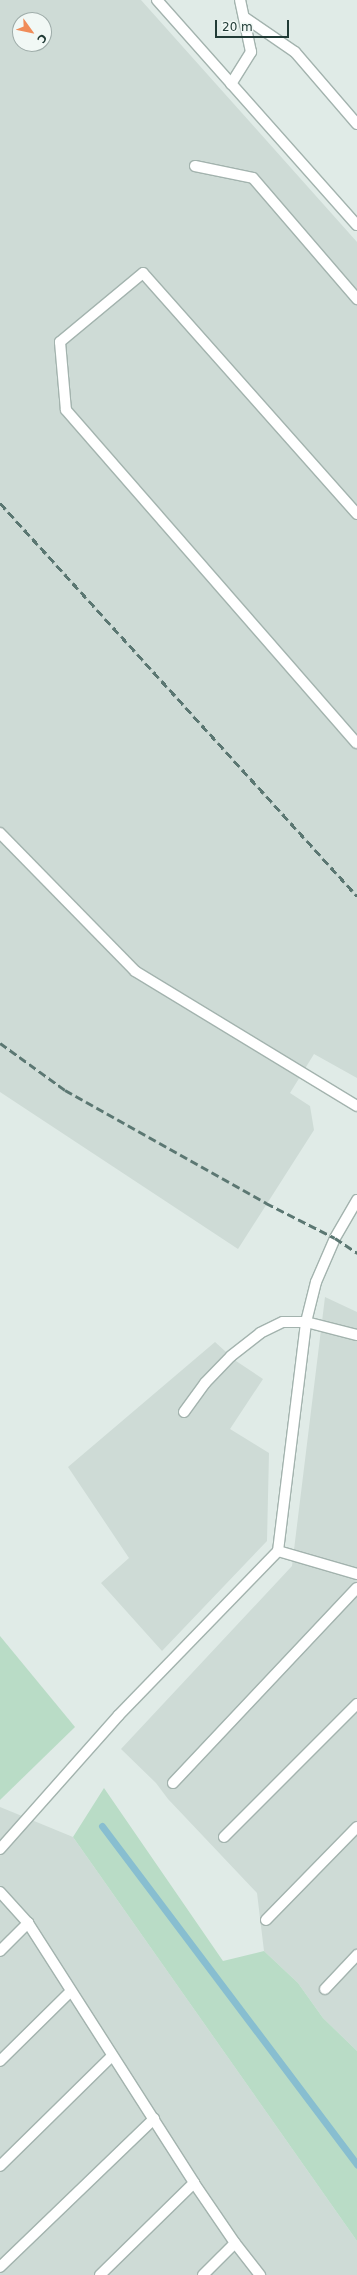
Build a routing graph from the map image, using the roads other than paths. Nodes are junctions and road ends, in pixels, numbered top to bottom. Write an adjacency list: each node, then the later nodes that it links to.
1 (157, 0): 4 (lane)
2 (240, 0): 3 (lane)
3 (244, 17): 4 (lane); 5 (lane)
4 (232, 84): 7 (lane)
5 (357, 124)
6 (195, 166): 8 (lane)
7 (357, 225)
8 (357, 299)
9 (357, 514): 10 (lane)
10 (357, 743)
11 (0, 833): 12 (lane)
12 (357, 1106)
13 (357, 1200): 14 (lane)
14 (306, 1322): 15 (lane); 16 (lane); 17 (lane)
15 (357, 1335)
16 (184, 1412)
17 (278, 1551): 18 (lane); 24 (lane)
18 (357, 1574)
19 (357, 1588): 21 (lane)
20 (357, 1704): 23 (lane)
21 (173, 1783)
22 (357, 1827): 26 (lane)
23 (224, 1837)
24 (0, 1849)
25 (0, 1892): 27 (lane)
26 (266, 1920)
27 (28, 1923): 28 (lane); 31 (lane)
28 (0, 1951)
29 (357, 1955): 30 (lane)
30 (325, 1989)
31 (70, 1992): 32 (lane); 33 (lane)
32 (112, 2056): 34 (lane); 35 (lane)
33 (0, 2061)
34 (154, 2119): 36 (lane); 38 (lane)
35 (0, 2166)
36 (194, 2183): 37 (lane); 39 (lane)
37 (235, 2243): 40 (lane); 41 (lane)
38 (0, 2267)
39 (100, 2275)
40 (203, 2275)
41 (260, 2275)

